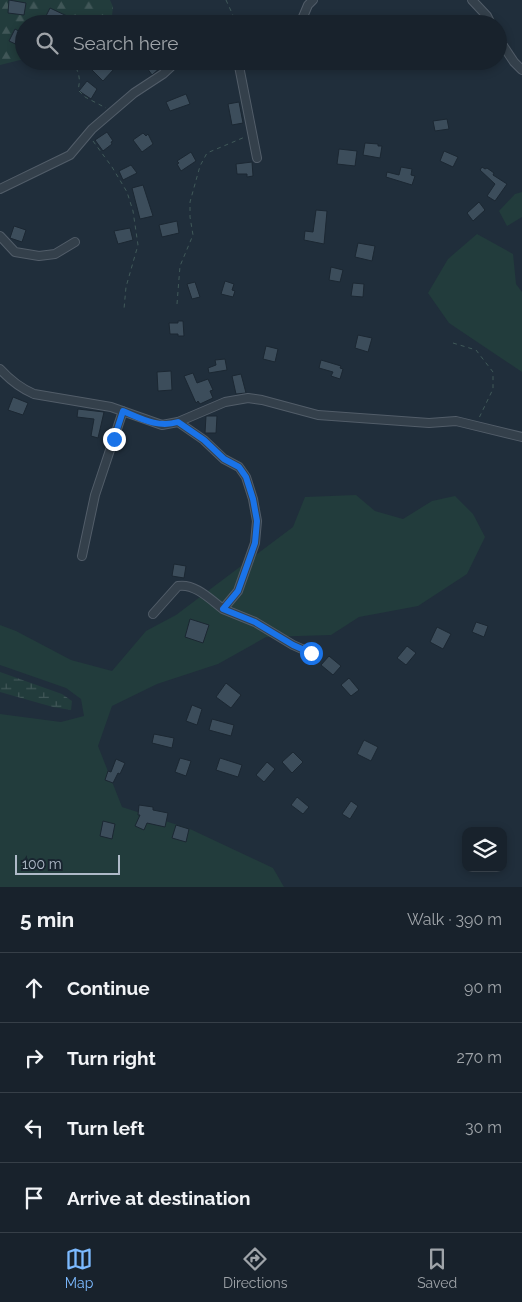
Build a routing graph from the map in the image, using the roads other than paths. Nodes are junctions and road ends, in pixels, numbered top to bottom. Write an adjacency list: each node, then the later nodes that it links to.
1 (472, 0): 4 (street)
2 (309, 2): 3 (street)
3 (304, 15)
4 (486, 15)
5 (507, 52): 8 (street)
6 (167, 70): 10 (street)
7 (240, 70): 9 (street)
8 (522, 70)
9 (257, 158)
10 (0, 189)
11 (0, 236): 12 (street)
12 (75, 242)
13 (0, 368): 14 (street)
14 (123, 411): 15 (street); 17 (street)
15 (178, 422): 16 (street); 18 (street)
16 (522, 437)
17 (82, 556)
18 (223, 609): 19 (street); 20 (street)
19 (153, 614)
20 (311, 653)

